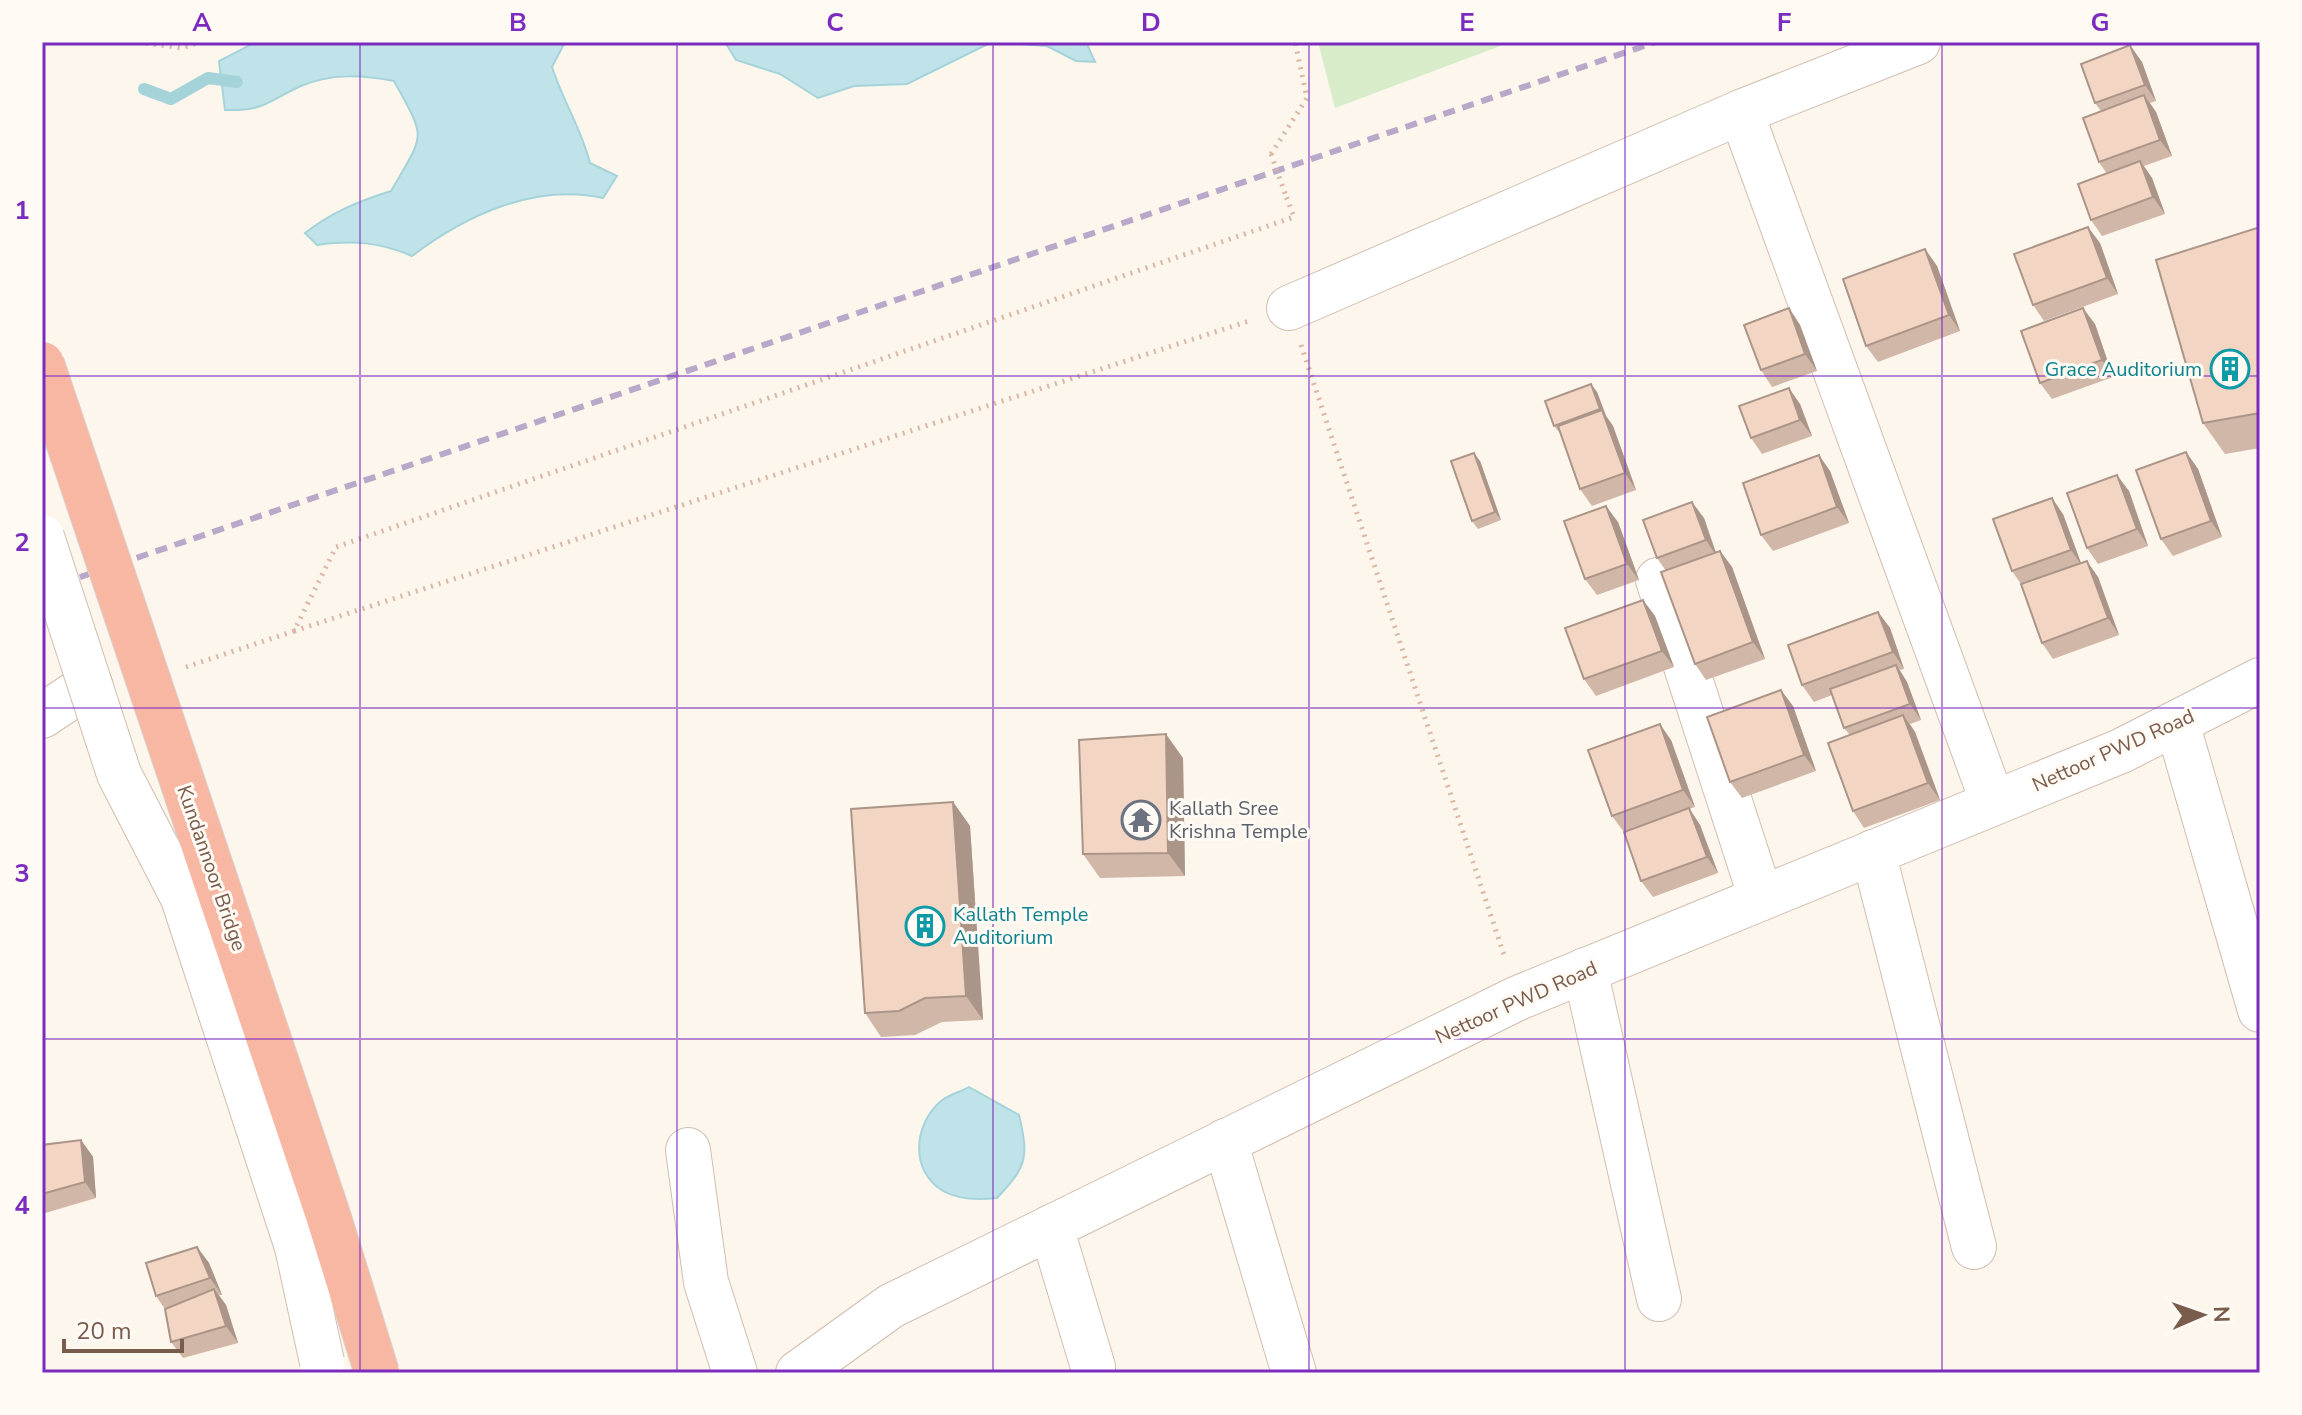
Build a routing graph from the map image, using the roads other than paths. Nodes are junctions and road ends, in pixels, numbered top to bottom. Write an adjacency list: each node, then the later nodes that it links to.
1 (1918, 42): 2 (street)
2 (1741, 112): 3 (street); 11 (street)
3 (1289, 308)
4 (42, 364): 23 (highway, Kundannoor Bridge, bridge)
5 (42, 537): 8 (street, bridge)
6 (1658, 580): 13 (street)
7 (2260, 680): 10 (street, Nettoor PWD Road)
8 (90, 684): 9 (street); 22 (street, bridge)
9 (42, 716)
10 (2177, 723): 11 (street, Nettoor PWD Road); 15 (street)
11 (1993, 803): 12 (street, Nettoor PWD Road)
12 (1873, 852): 13 (street, Nettoor PWD Road); 19 (street)
13 (1761, 898): 14 (street, Nettoor PWD Road)
14 (1585, 970): 16 (street, Nettoor PWD Road); 20 (street)
15 (2260, 1010)
16 (1225, 1141): 18 (street, Nettoor PWD Road); 26 (street)
17 (688, 1150): 24 (street)
18 (1051, 1227): 21 (street); 25 (street, Nettoor PWD Road)
19 (1974, 1247)
20 (1659, 1299)
21 (1093, 1367)
22 (324, 1368)
23 (377, 1373)
24 (735, 1373)
25 (798, 1373)
26 (1294, 1373)

